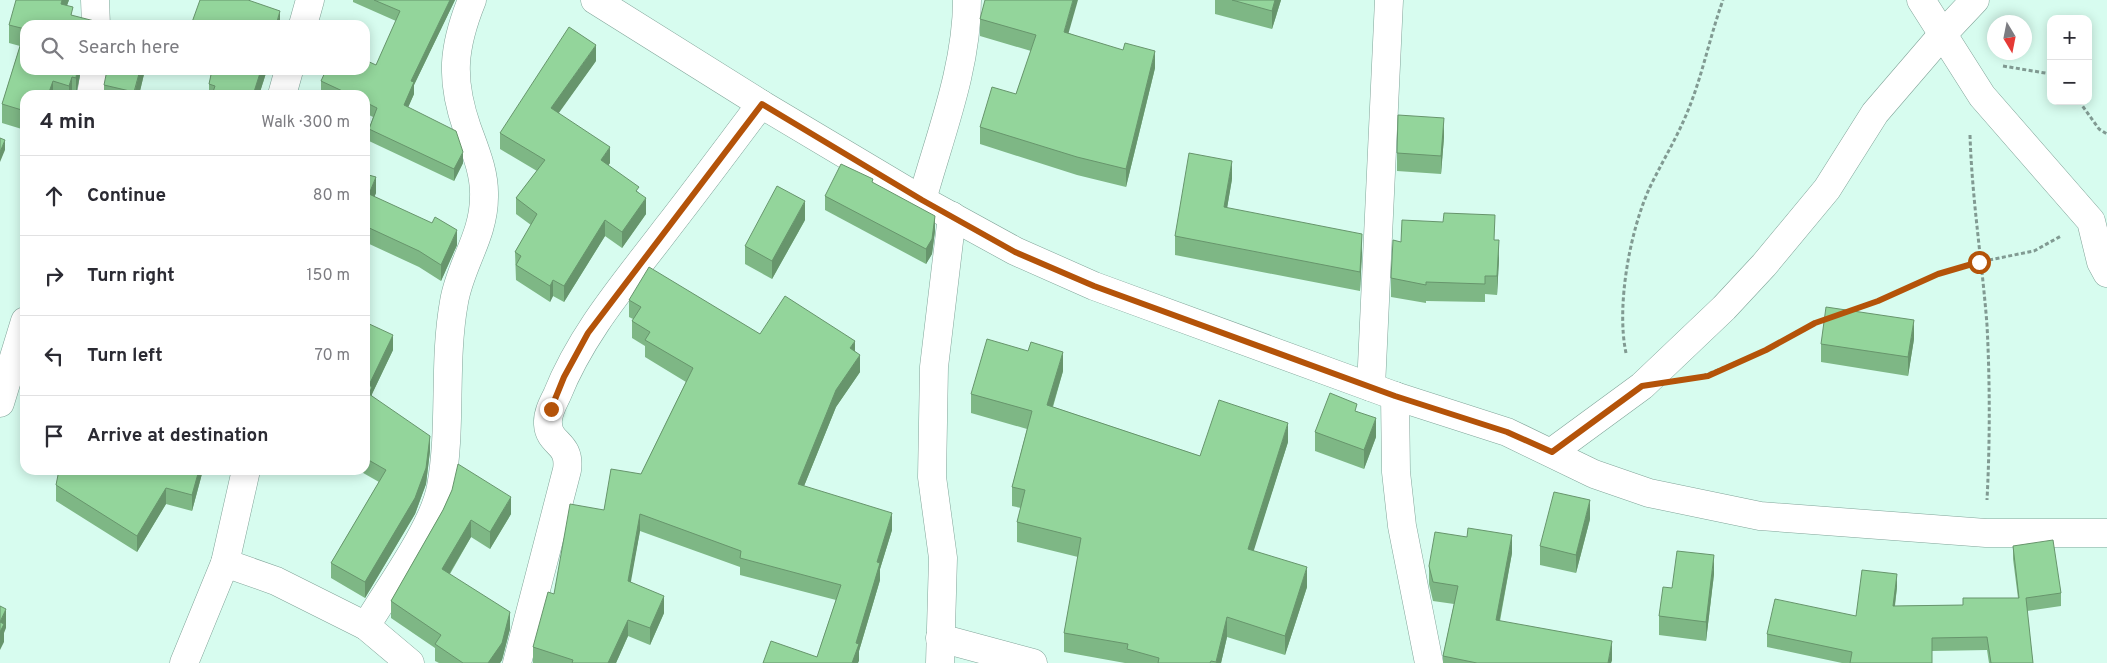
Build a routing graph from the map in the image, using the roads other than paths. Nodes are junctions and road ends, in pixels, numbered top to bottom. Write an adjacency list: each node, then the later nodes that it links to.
1 (95, 0): 9 (street)
2 (310, 0): 10 (street)
3 (472, 0): 27 (street)
4 (595, 0): 16 (street)
5 (967, 0): 17 (street)
6 (1389, 0): 21 (street)
7 (1920, 0): 11 (street)
8 (1975, 0): 11 (street)
9 (96, 20)
10 (304, 20)
11 (1942, 35): 19 (street); 23 (street)
12 (94, 75): 14 (street)
13 (288, 75): 15 (street)
14 (92, 90)
15 (283, 90)
16 (762, 104): 17 (street); 31 (street)
17 (922, 200): 18 (street)
18 (952, 216): 21 (street); 28 (street)
19 (2107, 273)
20 (20, 337): 22 (street)
21 (1383, 392): 23 (street); 33 (street)
22 (0, 403)
23 (1552, 452): 25 (street)
24 (245, 475): 26 (street)
25 (2107, 533)
26 (225, 563): 27 (street); 29 (street)
27 (366, 626): 30 (street)
28 (940, 650): 32 (street)
29 (184, 663)
30 (410, 663)
31 (517, 663)
32 (1033, 663)
33 (1429, 663)

